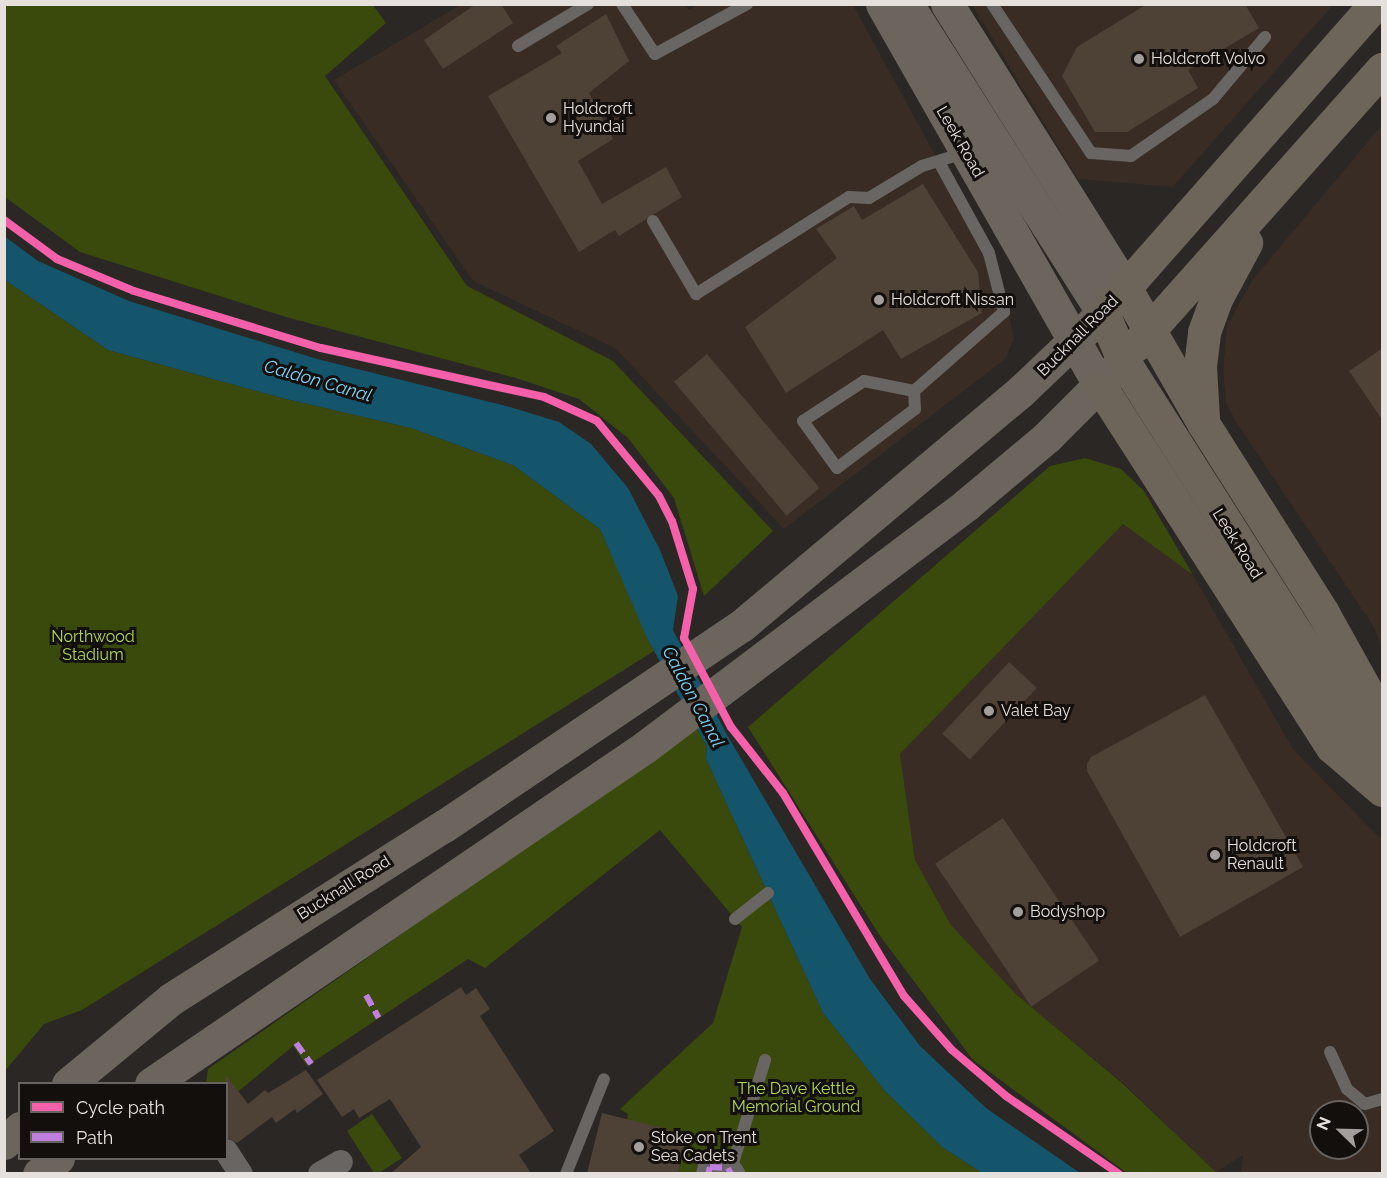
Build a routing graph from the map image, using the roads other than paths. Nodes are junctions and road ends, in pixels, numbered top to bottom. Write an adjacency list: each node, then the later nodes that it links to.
1 (588, 4): 10 (lane)
2 (622, 4): 3 (lane)
3 (747, 4)
4 (882, 4): 13 (main road, Leek Road)
5 (907, 4): 12 (main road)
6 (947, 4): 16 (main road)
7 (992, 4): 9 (lane)
8 (1375, 4): 16 (highway, Bucknall Road)
9 (1265, 36)
10 (518, 46)
11 (1383, 69): 14 (highway)
12 (1001, 150): 13 (lane); 17 (main road)
13 (953, 157): 15 (lane); 19 (main road, Leek Road); 22 (lane)
14 (1274, 194): 18 (highway); 23 (highway)
15 (653, 221)
16 (1126, 289): 17 (highway, Bucknall Road); 18 (highway)
17 (1103, 313): 19 (main road, Bucknall Road); 20 (highway, Leek Road)
18 (1148, 331): 20 (highway); 23 (highway)
19 (1074, 342): 21 (main road, Leek Road); 33 (main road, Bucknall Road)
20 (1123, 360): 21 (main road); 25 (highway, Leek Road)
21 (1100, 386): 26 (highway); 31 (main road)
22 (914, 391): 22 (lane)
23 (1203, 423): 24 (highway)
24 (1383, 719)
25 (1383, 768)
26 (1383, 790)
27 (768, 893): 28 (lane)
28 (735, 919)
29 (1330, 1052): 34 (lane)
30 (765, 1060): 46 (lane)
31 (166, 1079)
32 (604, 1079): 43 (lane)
33 (69, 1082)
34 (1383, 1099)
35 (18, 1130): 36 (main road)
36 (4, 1143)
37 (228, 1154): 41 (street)
38 (55, 1160): 40 (main road)
39 (341, 1162): 42 (street)
40 (39, 1173)
41 (241, 1173)
42 (320, 1173)
43 (566, 1173)
44 (708, 1173): 45 (street)
45 (731, 1173)
46 (740, 1173)

